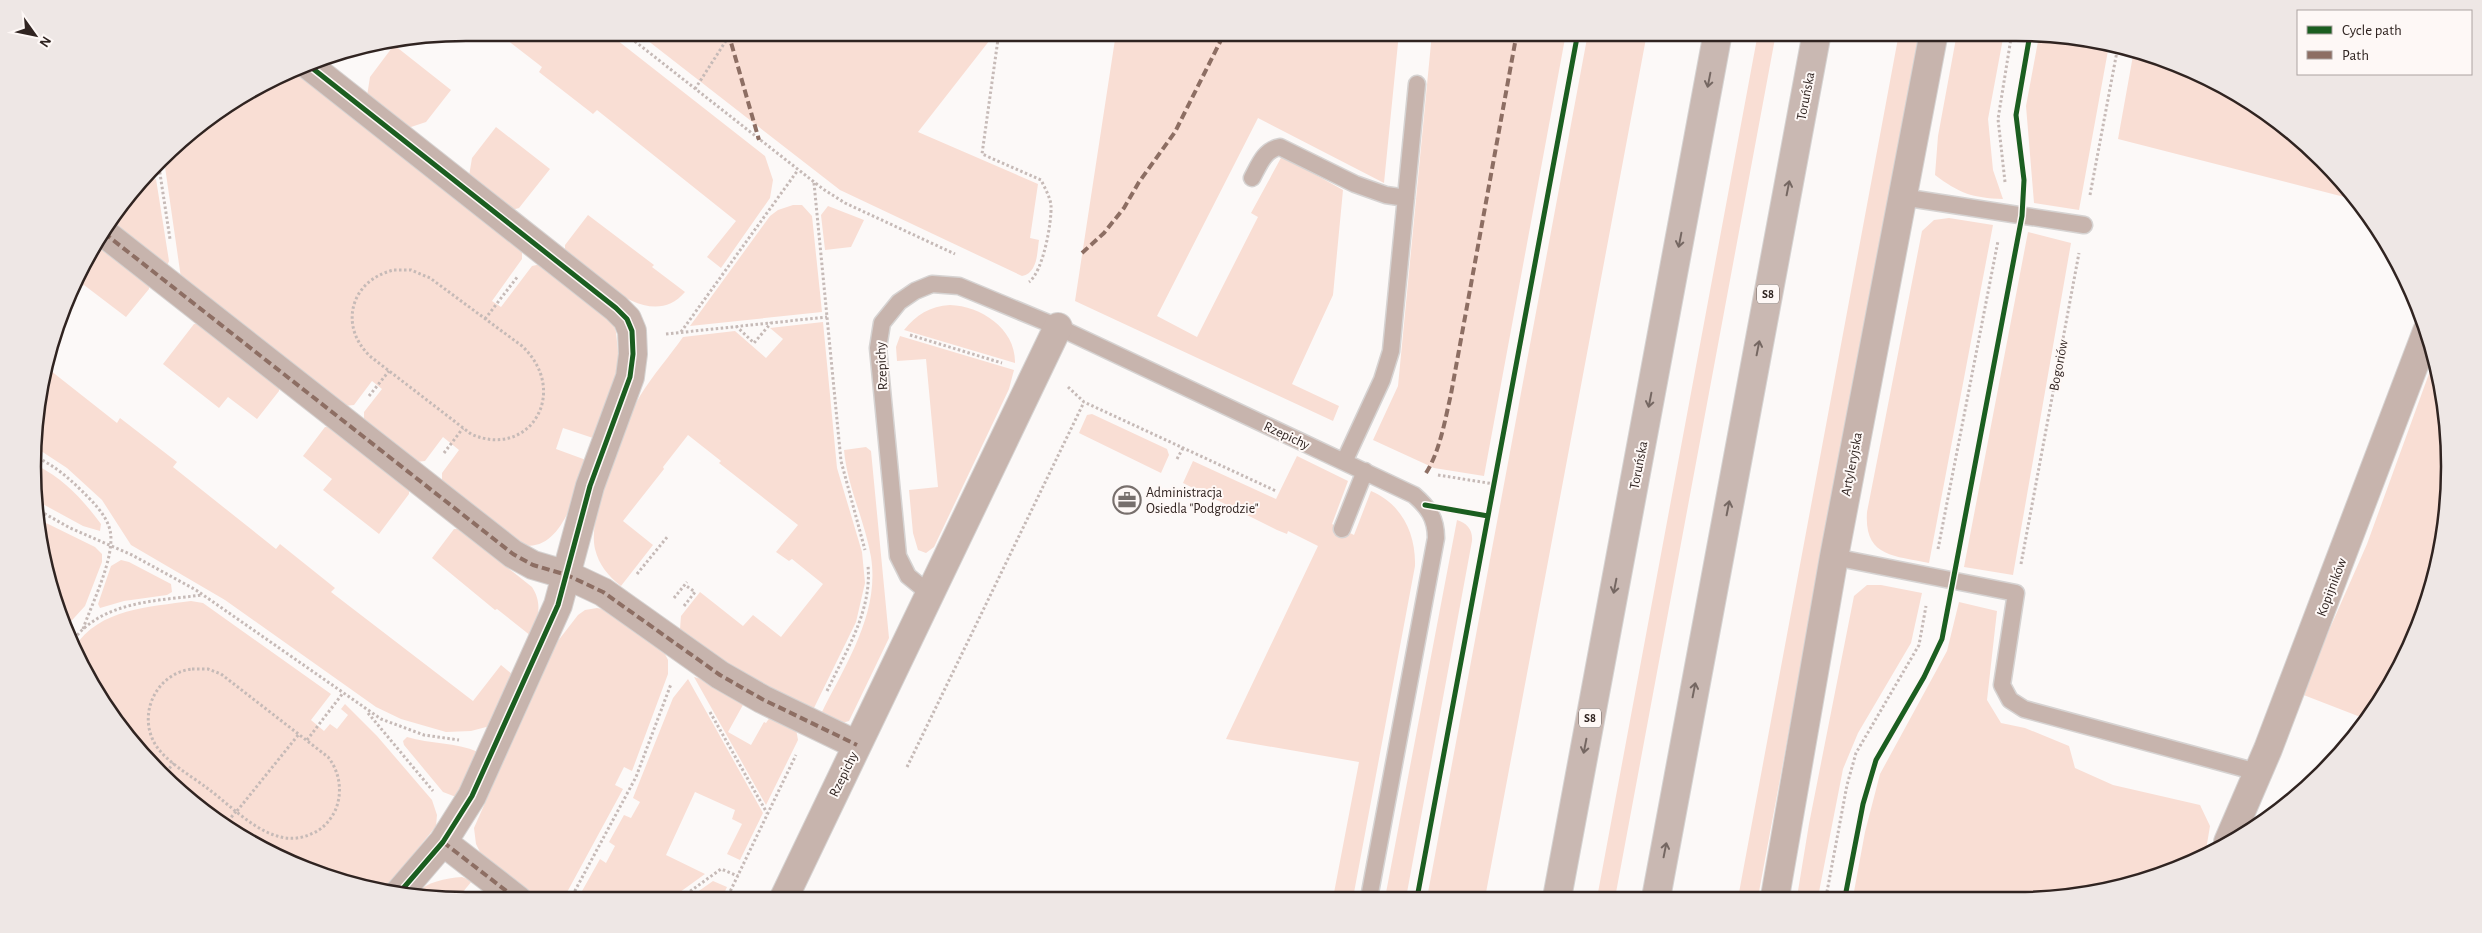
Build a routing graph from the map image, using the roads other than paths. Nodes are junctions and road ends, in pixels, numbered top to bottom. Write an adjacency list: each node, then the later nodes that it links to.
1 (1716, 41): 27 (highway, Toruńska / S8, one-way to 27)
2 (1815, 41): 28 (highway, Toruńska / S8, one-way to 2)
3 (1932, 41): 7 (street, Artyleryjska)
4 (315, 70): 17 (street)
5 (1417, 84): 8 (lane)
6 (1252, 178): 8 (lane)
7 (1902, 197): 9 (lane); 16 (street, Artyleryjska)
8 (1406, 198): 13 (lane)
9 (2084, 225)
10 (108, 237): 17 (street)
11 (1058, 327): 13 (lane, Rzepichy); 18 (street, Rzepichy); 18 (lane, Rzepichy)
12 (2422, 344): 20 (street, Kopijników)
13 (1344, 462): 14 (lane, Rzepichy)
14 (1365, 471): 15 (lane); 26 (lane, Rzepichy)
15 (1342, 529)
16 (1834, 556): 20 (lane); 29 (street, Artyleryjska)
17 (567, 575): 19 (street); 21 (street)
18 (930, 594): 19 (street, Rzepichy)
19 (857, 745): 25 (street, Rzepichy)
20 (2257, 772): 22 (street, Kopijników)
21 (450, 831): 23 (street); 24 (street)
22 (2232, 833)
23 (404, 887)
24 (510, 892)
25 (787, 892)
26 (1370, 892)
27 (1558, 892)
28 (1657, 892)
29 (1777, 892)

